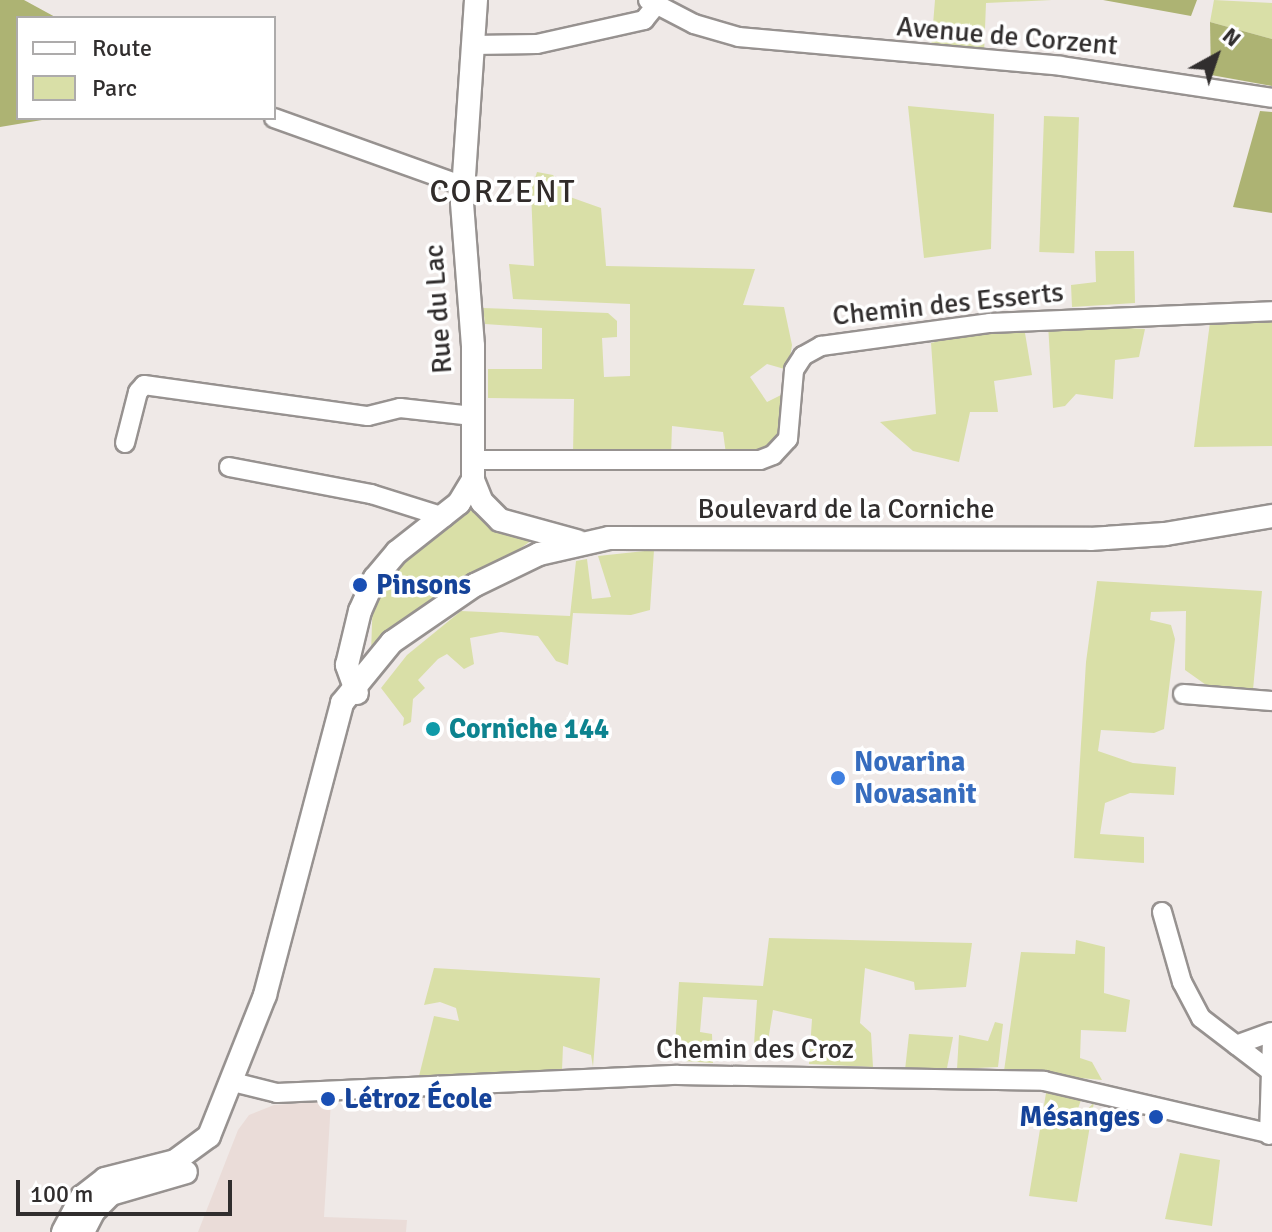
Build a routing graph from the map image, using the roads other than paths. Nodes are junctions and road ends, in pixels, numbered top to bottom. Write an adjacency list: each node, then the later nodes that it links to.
1 (476, 0): 3 (street, Rue du Lac)
2 (652, 3): 3 (street); 4 (street, Avenue de Corzent)
3 (473, 45): 6 (street, Rue du Lac)
4 (1272, 98)
5 (276, 119): 6 (street)
6 (464, 186): 8 (street, Rue du Lac)
7 (1272, 311): 11 (street, Chemin des Esserts)
8 (473, 416): 9 (street); 11 (street, Rue du Lac)
9 (125, 443)
10 (229, 467): 13 (street)
11 (473, 470): 13 (street, Boulevard de la Corniche); 14 (street)
12 (1272, 516): 14 (street, Boulevard de la Corniche)
13 (444, 517): 15 (street, Boulevard de la Corniche)
14 (582, 542): 15 (street, Boulevard de la Corniche)
15 (359, 679): 22 (street, Boulevard de la Corniche)
16 (1183, 694): 17 (street)
17 (1272, 701)
18 (1162, 912): 20 (street)
19 (1272, 1035): 20 (street); 21 (street)
20 (1236, 1045): 21 (street)
21 (1270, 1071): 23 (street)
22 (239, 1085): 23 (street, Chemin des Croz); 24 (street, Boulevard de la Corniche)
23 (1271, 1134)
24 (143, 1175): 25 (street, Boulevard de la Corniche); 26 (street, Boulevard de la Corniche)
25 (63, 1232)
26 (83, 1232)

